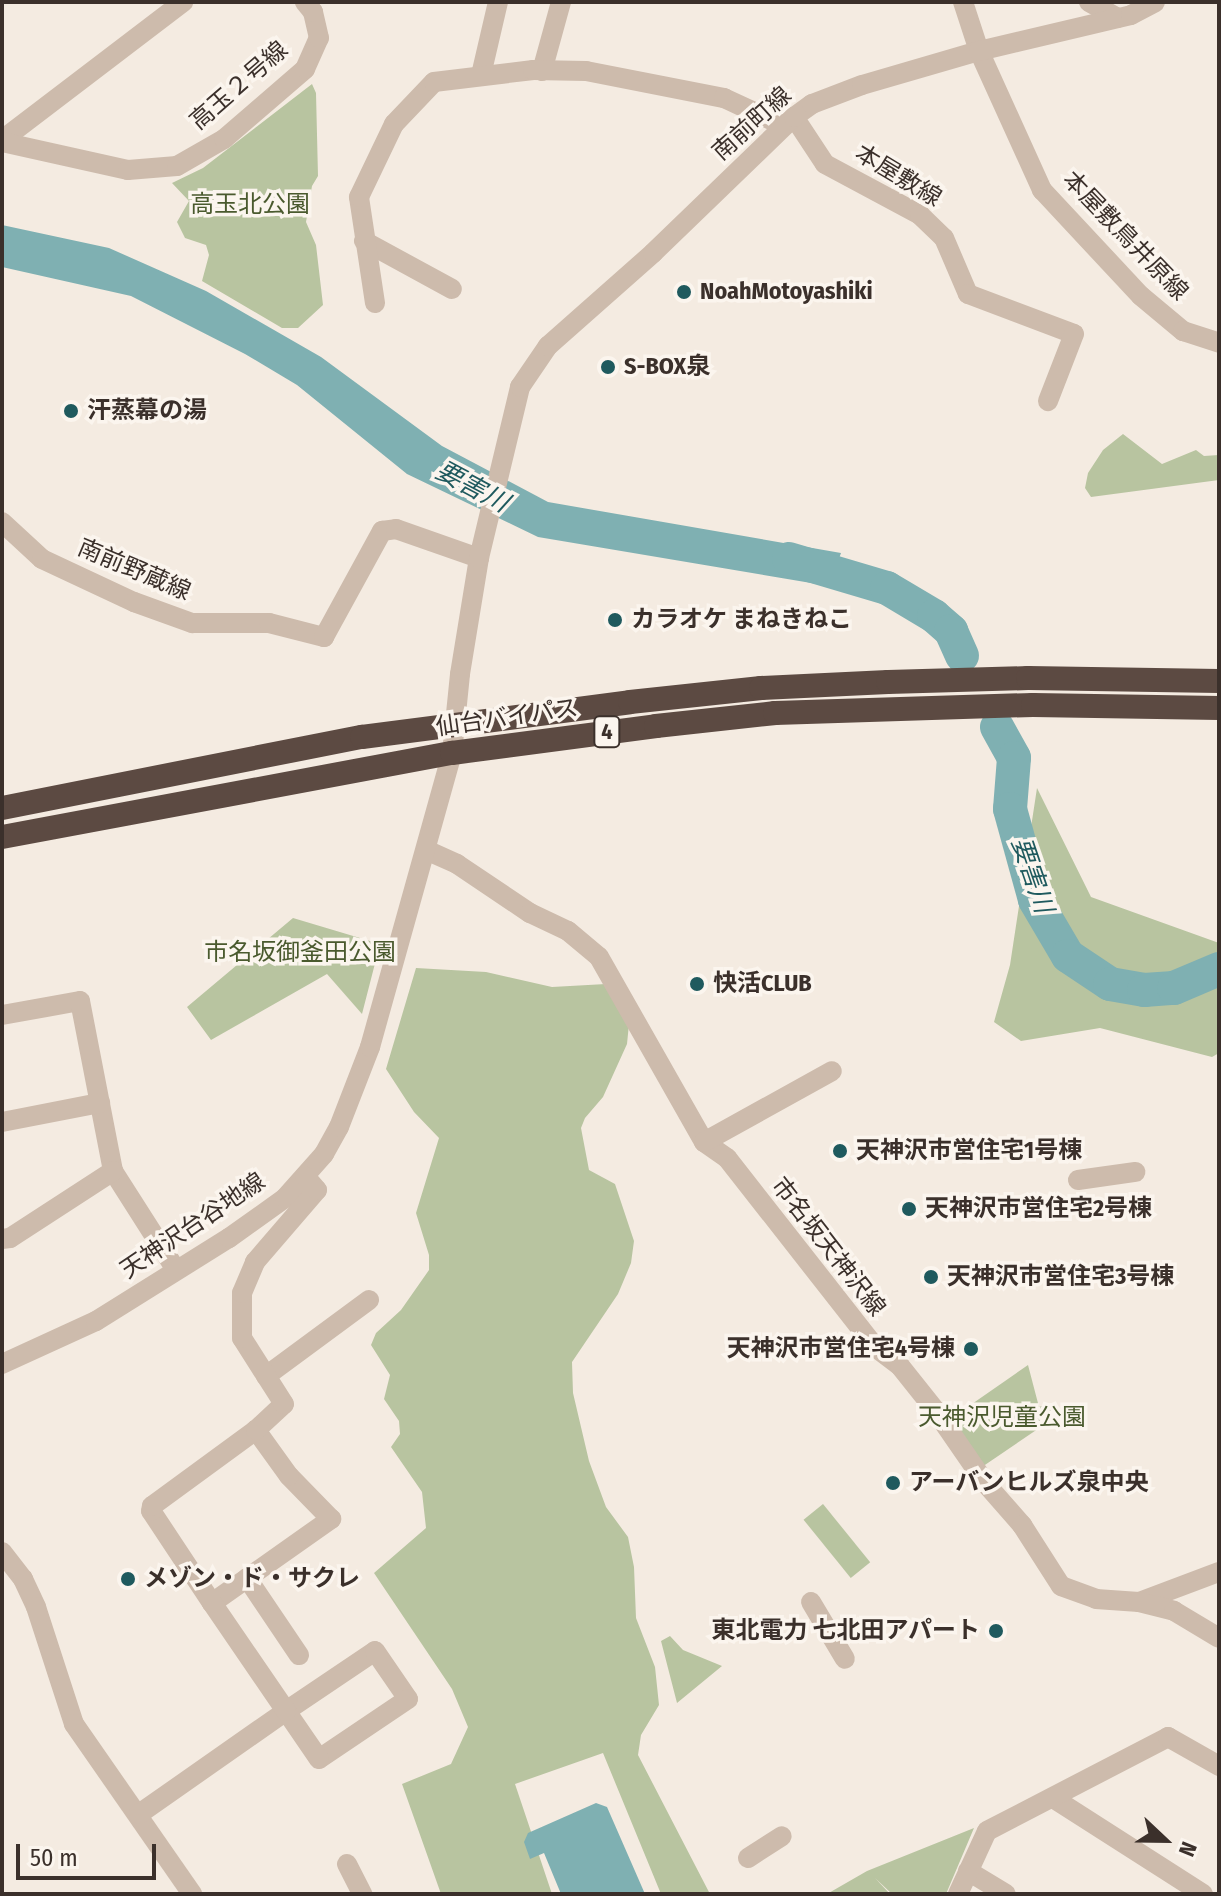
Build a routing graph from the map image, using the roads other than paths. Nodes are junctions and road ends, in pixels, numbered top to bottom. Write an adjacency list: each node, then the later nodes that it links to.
1 (183, 2): 13 (street)
2 (305, 2): 13 (street, 高玉２号線)
3 (498, 2): 11 (street)
4 (561, 2): 10 (street)
5 (963, 2): 9 (street, 本屋敷鳥井原線)
6 (1089, 2): 8 (street)
7 (1155, 2): 8 (street, 南前町線)
8 (1118, 18): 9 (street, 南前町線)
9 (979, 51): 12 (street, 南前町線); 17 (street, 本屋敷鳥井原線)
10 (542, 71): 11 (street); 12 (street)
11 (481, 75): 14 (street)
12 (789, 122): 18 (street, 本屋敷線); 20 (street, 南前町線)
13 (2, 141)
14 (364, 241): 15 (street); 16 (street)
15 (452, 289)
16 (375, 303)
17 (1219, 343)
18 (1048, 401)
19 (2, 522): 20 (street, 南前野蔵線)
20 (480, 550): 23 (street, 天神沢台谷地線)
21 (1219, 681): 23 (highway, 仙台バイパス / 4)
22 (1219, 708): 24 (highway, 仙台バイパス / 4)
23 (455, 724): 24 (street, 天神沢台谷地線); 25 (highway, 仙台バイパス / 4)
24 (452, 753): 26 (highway, 仙台バイパス / 4); 27 (street, 天神沢台谷地線)
25 (2, 808)
26 (2, 837)
27 (426, 850): 32 (street, 市名坂天神沢線); 35 (street, 天神沢台谷地線)
28 (2, 1015): 30 (street)
29 (832, 1071): 32 (street)
30 (100, 1103): 31 (street); 33 (street)
31 (2, 1122)
32 (704, 1142): 47 (street, 市名坂天神沢線)
33 (113, 1171): 37 (street); 38 (street)
34 (1135, 1172): 36 (street)
35 (305, 1176): 38 (street, 天神沢台谷地線); 41 (street)
36 (1078, 1180)
37 (2, 1239)
38 (176, 1270): 40 (street, 天神沢台谷地線)
39 (369, 1300): 41 (street)
40 (2, 1364)
41 (266, 1376): 42 (street)
42 (256, 1430): 45 (street); 48 (street)
43 (2, 1552): 55 (street)
44 (1219, 1572): 47 (street, 市名坂天神沢線)
45 (247, 1578): 48 (street); 50 (street)
46 (811, 1602): 51 (street)
47 (1139, 1602): 49 (street)
48 (212, 1603): 52 (street)
49 (1219, 1638)
50 (299, 1655)
51 (845, 1659)
52 (286, 1711): 52 (street); 55 (street)
53 (1219, 1766): 54 (street)
54 (1053, 1798): 59 (street); 64 (street)
55 (139, 1814): 60 (street)
56 (782, 1836): 57 (street)
57 (748, 1858)
58 (347, 1864): 61 (street)
59 (968, 1871): 62 (street); 63 (street)
60 (192, 1894)
61 (362, 1894)
62 (958, 1894)
63 (1006, 1894)
64 (1203, 1894)

